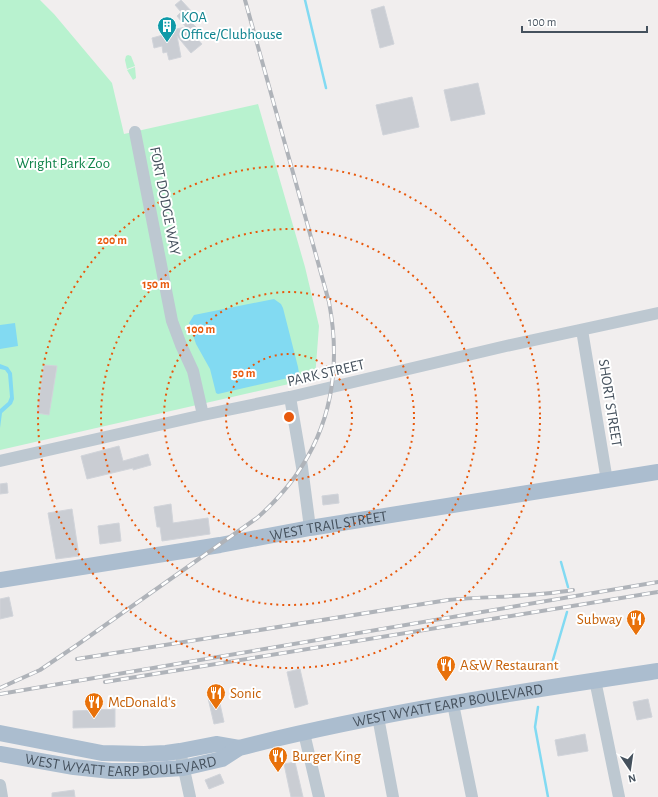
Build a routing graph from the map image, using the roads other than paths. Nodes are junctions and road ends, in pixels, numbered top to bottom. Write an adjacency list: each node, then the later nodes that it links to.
1 (135, 132): 5 (street, FORT DODGE WAY)
2 (658, 313): 3 (street, PARK STREET)
3 (582, 330): 4 (street, PARK STREET); 8 (street, SHORT STREET)
4 (290, 398): 5 (street, PARK STREET); 9 (street)
5 (203, 415): 6 (street, PARK STREET)
6 (0, 461)
7 (658, 472): 8 (main road, WEST TRAIL STREET)
8 (606, 481): 9 (main road, WEST TRAIL STREET)
9 (310, 528): 10 (main road, WEST TRAIL STREET)
10 (0, 580)
11 (658, 671): 12 (main road, WEST WYATT EARP BOULEVARD)
12 (595, 680): 13 (main road, WEST WYATT EARP BOULEVARD); 27 (street)
13 (454, 704): 14 (main road, WEST WYATT EARP BOULEVARD); 26 (street)
14 (378, 717): 16 (main road, WEST WYATT EARP BOULEVARD); 25 (street)
15 (0, 733): 18 (main road, WEST WYATT EARP BOULEVARD)
16 (304, 733): 17 (main road, WEST WYATT EARP BOULEVARD); 24 (street)
17 (239, 748): 18 (main road, WEST WYATT EARP BOULEVARD); 20 (main road, WEST WYATT EARP BOULEVARD)
18 (180, 751): 20 (street)
19 (0, 754): 20 (main road, WEST WYATT EARP BOULEVARD)
20 (182, 768): 23 (street)
21 (0, 785): 22 (street)
22 (2, 797)
23 (190, 797)
24 (319, 797)
25 (393, 797)
26 (472, 797)
27 (619, 797)

